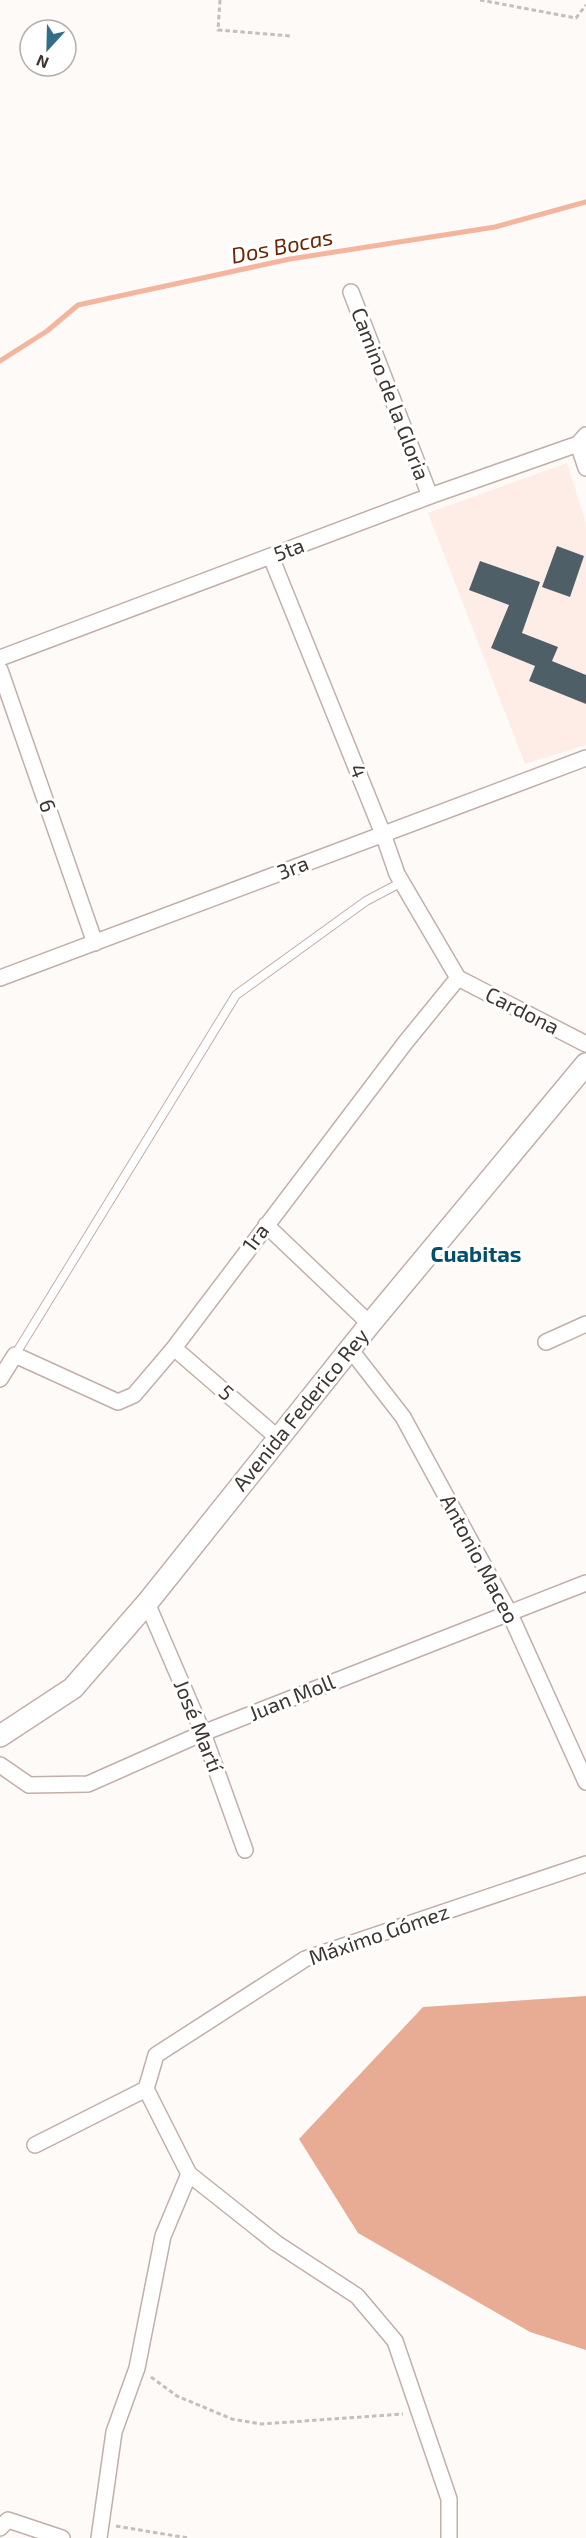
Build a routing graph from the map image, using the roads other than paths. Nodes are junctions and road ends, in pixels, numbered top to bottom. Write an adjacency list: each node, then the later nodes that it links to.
1 (351, 292): 4 (street, Camino de la Gloria)
2 (583, 442): 3 (street); 4 (street, 5ta)
3 (586, 468)
4 (430, 496): 5 (street, 5ta)
5 (271, 557): 6 (street, 5ta); 9 (street, 4)
6 (0, 658)
7 (0, 670): 11 (street, 6)
8 (586, 758): 9 (street, 3ra)
9 (383, 834): 10 (street, 4); 11 (street, 3ra)
10 (402, 882): 13 (street, 4); 22 (lane)
11 (95, 943): 12 (street, 3ra)
12 (0, 978)
13 (458, 978): 14 (street, Cardona); 16 (street, 1ra)
14 (586, 1044)
15 (586, 1064): 17 (main road, Avenida Federico Rey)
16 (266, 1225): 17 (street); 20 (street, 1ra)
17 (370, 1324): 21 (main road, Avenida Federico Rey)
18 (586, 1324): 19 (street)
19 (546, 1342)
20 (174, 1348): 22 (street, 1ra); 24 (street, 5)
21 (350, 1349): 24 (main road, Avenida Federico Rey); 27 (street, Antonio Maceo)
22 (15, 1355): 23 (street)
23 (0, 1379)
24 (278, 1438): 26 (main road, Avenida Federico Rey)
25 (586, 1582): 27 (street, Juan Moll)
26 (147, 1603): 28 (street, José Martí); 29 (main road, Avenida Federico Rey)
27 (509, 1612): 28 (street, Juan Moll); 31 (street, Antonio Maceo)
28 (204, 1733): 30 (street, Juan Moll); 32 (street, José Martí)
29 (0, 1736)
30 (0, 1765)
31 (586, 1782)
32 (244, 1850)
33 (586, 1864): 34 (street, Máximo Gómez)
34 (146, 2089): 35 (street); 36 (street)
35 (35, 2145)
36 (189, 2174): 38 (street); 40 (street)
37 (0, 2528): 39 (street)
38 (100, 2531)
39 (62, 2538)
40 (449, 2538)

